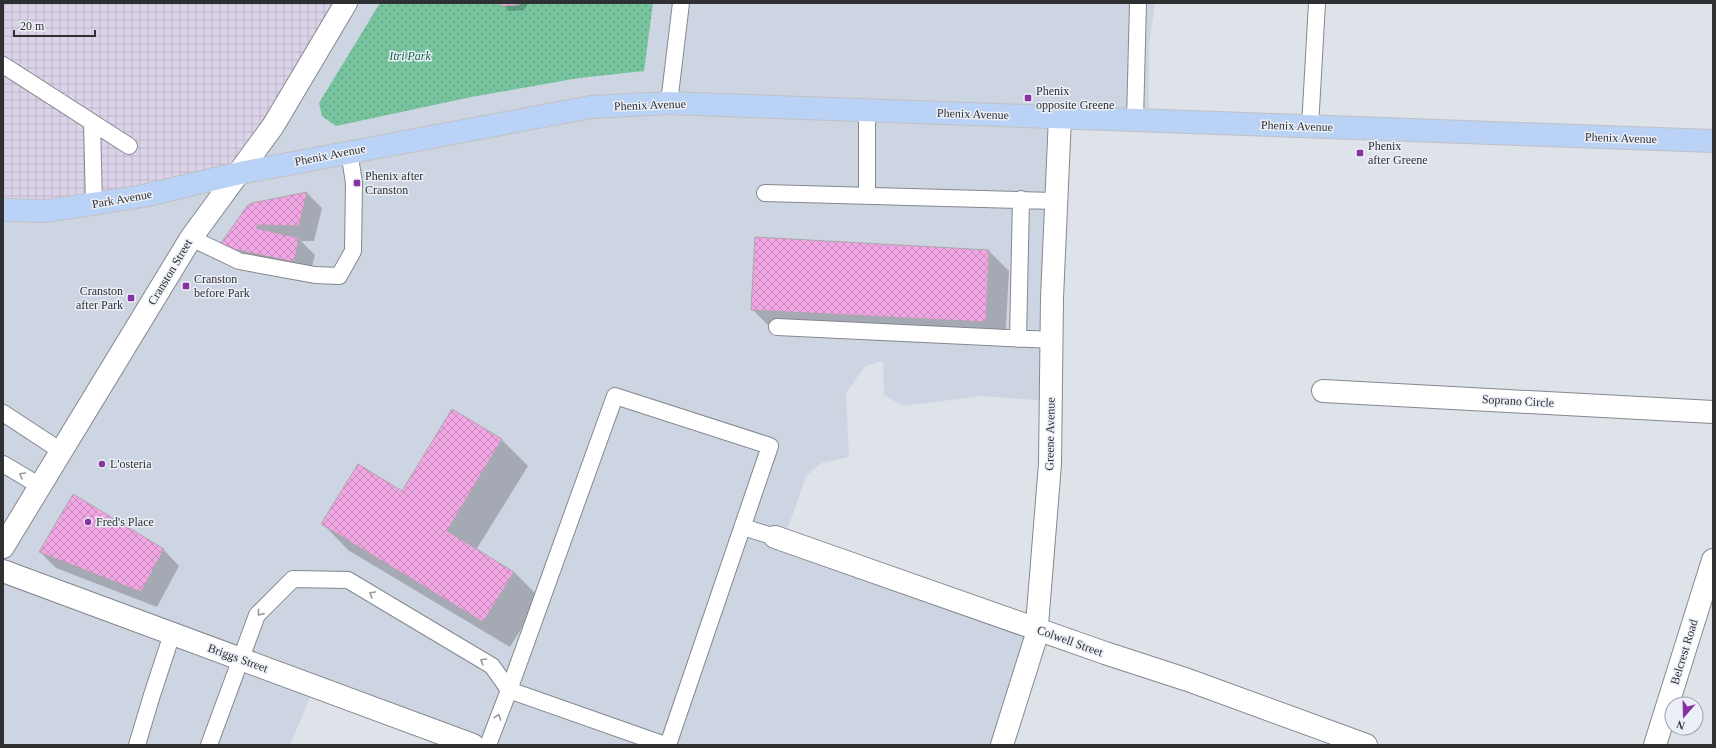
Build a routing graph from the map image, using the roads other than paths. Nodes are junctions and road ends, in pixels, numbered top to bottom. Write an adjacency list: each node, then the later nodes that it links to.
1 (346, 3): 15 (street, Cranston Street)
2 (681, 3): 6 (lane)
3 (1138, 3): 9 (lane)
4 (1317, 3): 11 (lane)
5 (3, 65): 10 (lane)
6 (669, 103): 7 (main road, Phenix Avenue); 14 (main road, Phenix Avenue)
7 (867, 110): 8 (main road, Phenix Avenue); 17 (lane)
8 (1060, 117): 9 (main road, Phenix Avenue); 19 (street, Greene Avenue)
9 (1135, 120): 11 (main road, Phenix Avenue)
10 (92, 122): 13 (lane); 20 (lane)
11 (1310, 126): 12 (main road, Phenix Avenue)
12 (1713, 141)
13 (129, 146)
14 (349, 151): 15 (main road, Phenix Avenue); 22 (lane)
15 (240, 173): 20 (main road, Park Avenue); 22 (street, Cranston Street)
16 (765, 193): 17 (lane)
17 (867, 195): 18 (lane)
18 (1021, 199): 19 (lane); 24 (lane)
19 (1056, 201): 25 (street, Greene Avenue)
20 (94, 204): 21 (main road, Park Avenue)
21 (3, 210)
22 (191, 238): 29 (street, Cranston Street)
23 (777, 327): 24 (lane)
24 (1018, 339): 25 (lane)
25 (1051, 340): 37 (street, Greene Avenue)
26 (1323, 391): 27 (street, Soprano Circle)
27 (1713, 412)
28 (3, 413): 29 (lane)
29 (61, 451): 31 (street, Cranston Street)
30 (3, 464): 31 (lane, one-way to 30)
31 (40, 486): 34 (street, Cranston Street)
32 (743, 527): 33 (lane); 40 (lane); 45 (lane)
33 (775, 537): 37 (street, Colwell Street)
34 (3, 547)
35 (1713, 560): 48 (street, Belcrest Road)
36 (3, 571): 38 (street, Briggs Street)
37 (1037, 629): 46 (street, Greene Avenue); 47 (street, Colwell Street)
38 (172, 634): 39 (street, Briggs Street); 41 (lane)
39 (240, 659): 40 (lane, one-way to 39); 42 (lane); 43 (street, Briggs Street)
40 (509, 690): 44 (lane, one-way to 40); 45 (lane)
41 (138, 745)
42 (209, 745)
43 (473, 745)
44 (488, 745)
45 (666, 745)
46 (1002, 745)
47 (1366, 745)
48 (1655, 745)

